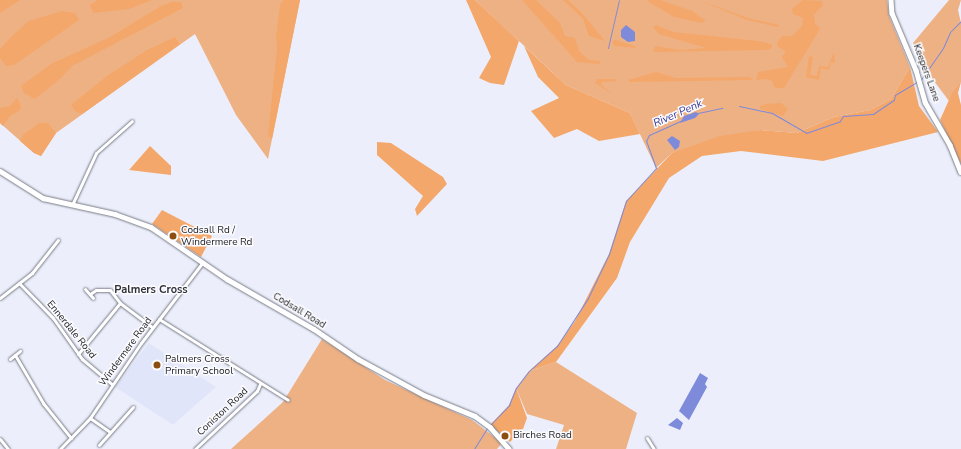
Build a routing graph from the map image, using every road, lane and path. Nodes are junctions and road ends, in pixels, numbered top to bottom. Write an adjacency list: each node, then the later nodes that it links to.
1 (891, 0): 4 (street, Keepers Lane)
2 (132, 121): 5 (street)
3 (0, 171): 5 (street, Codsall Road)
4 (961, 172)
5 (72, 205): 7 (street, Codsall Road)
6 (58, 240): 8 (street)
7 (203, 262): 14 (street, Windermere Road); 33 (street, Codsall Road)
8 (19, 283): 11 (street); 17 (street, Ennerdale Road)
9 (84, 289): 10 (street)
10 (90, 294): 12 (street); 13 (street)
11 (0, 298)
12 (93, 298)
13 (120, 303): 15 (street); 17 (street)
14 (159, 319): 15 (street, Windermere Road); 21 (street, Coniston Road)
15 (152, 327): 20 (street, Windermere Road)
16 (20, 351): 18 (street)
17 (78, 354): 20 (street, Ennerdale Road)
18 (15, 355): 19 (street); 26 (street)
19 (10, 359)
20 (112, 384): 24 (street, Windermere Road)
21 (260, 384): 22 (street, Coniston Road); 32 (street, Coniston Road)
22 (288, 400)
23 (133, 407): 25 (street)
24 (90, 418): 25 (street); 26 (street, Windermere Road)
25 (110, 432): 29 (street)
26 (71, 438): 31 (street, Windermere Road)
27 (648, 438): 34 (street)
28 (0, 439): 30 (street)
29 (99, 445)
30 (8, 449)
31 (60, 449)
32 (194, 449)
33 (509, 449)
34 (654, 449)

